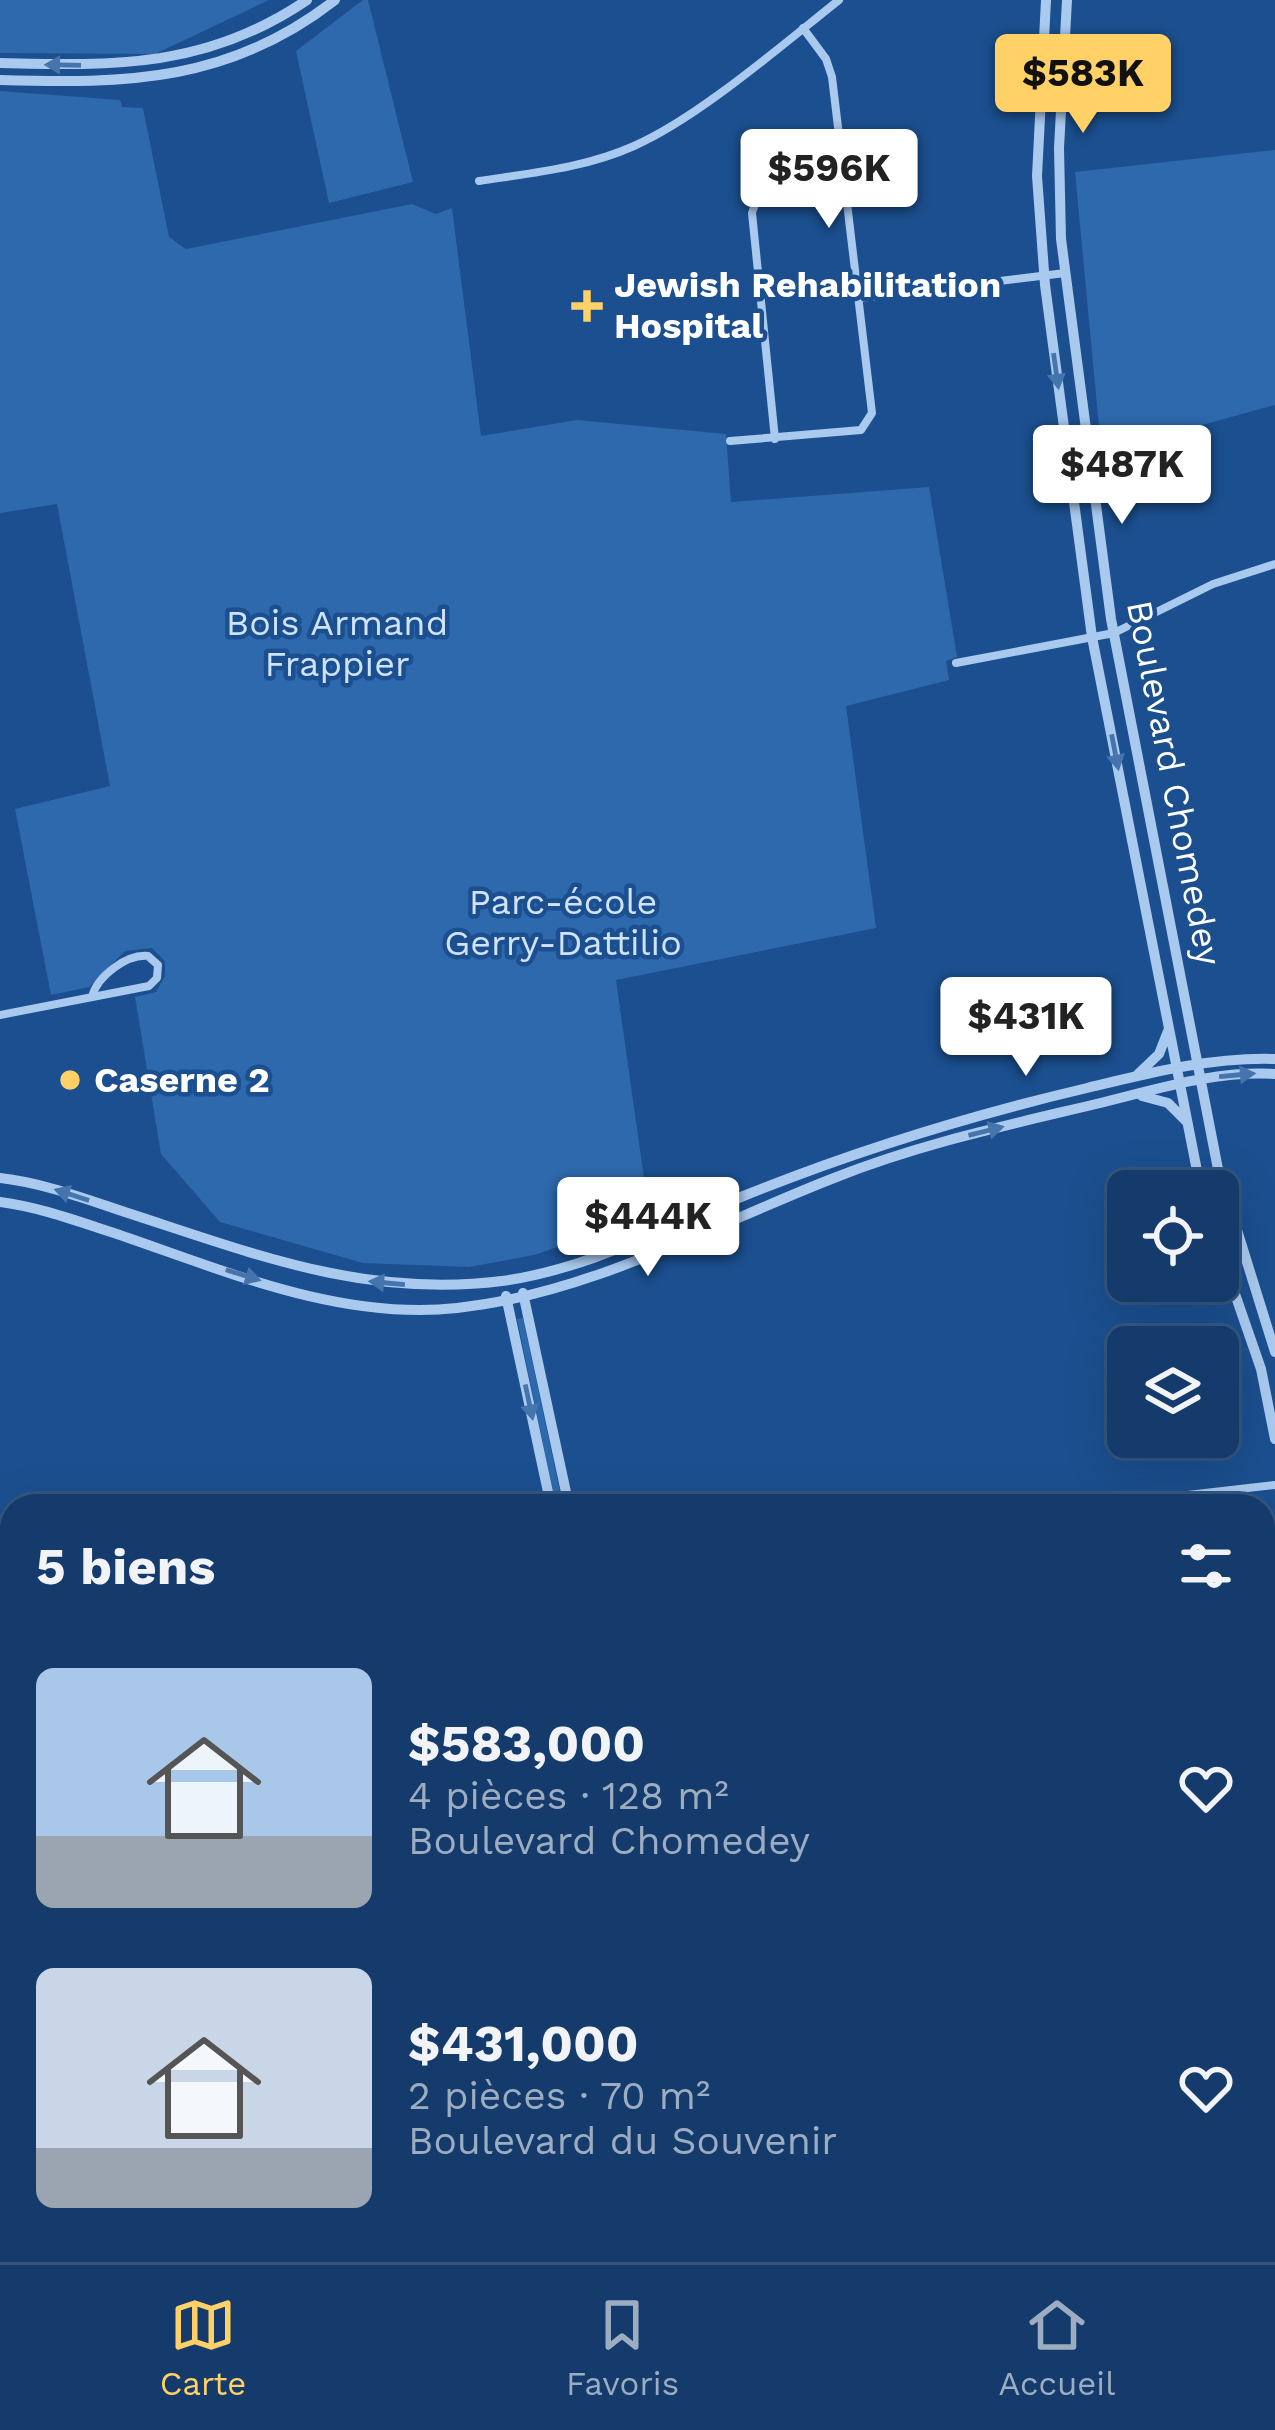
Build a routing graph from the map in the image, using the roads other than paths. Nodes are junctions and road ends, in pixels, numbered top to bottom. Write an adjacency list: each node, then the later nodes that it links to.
1 (307, 0): 7 (street, one-way to 7)
2 (335, 0): 8 (street)
3 (839, 0): 6 (street)
4 (1046, 0): 12 (street, Boulevard Chomedey)
5 (1067, 0): 11 (street, Boulevard Chomedey)
6 (803, 28): 9 (street); 10 (street)
7 (0, 63)
8 (0, 80)
9 (840, 157): 13 (street); 14 (street)
10 (479, 181)
11 (1065, 273): 12 (street); 17 (street, Boulevard Chomedey)
12 (1044, 275): 13 (street); 18 (street, Boulevard Chomedey, one-way to 18)
13 (860, 298): 14 (street)
14 (775, 439): 15 (street)
15 (730, 441)
16 (1275, 564): 17 (street)
17 (1114, 633): 18 (street); 24 (street, Boulevard Chomedey)
18 (1092, 637): 19 (street); 22 (street, Boulevard Chomedey, one-way to 22)
19 (956, 663)
20 (92, 997): 20 (street); 21 (street)
21 (0, 1015)
22 (1168, 1029): 25 (street, Boulevard Chomedey); 27 (street)
23 (1275, 1059): 24 (street)
24 (1196, 1064): 25 (street); 28 (street, Boulevard Chomedey)
25 (1176, 1067): 27 (street); 29 (street, Boulevard Chomedey)
26 (1275, 1075): 28 (street, one-way to 26)
27 (1136, 1076): 35 (street)
28 (1199, 1080): 29 (street); 40 (street, Boulevard Chomedey)
29 (1180, 1084): 30 (street); 31 (street, Boulevard Chomedey)
30 (1132, 1095): 31 (street); 37 (street, one-way to 30)
31 (1187, 1122): 32 (street, Boulevard Chomedey)
32 (1197, 1170)
33 (0, 1178): 36 (street, one-way to 33)
34 (0, 1202): 38 (street, one-way to 38)
35 (519, 1278): 36 (street); 37 (street)
36 (503, 1281): 38 (street)
37 (524, 1296): 38 (street); 44 (street)
38 (507, 1300): 43 (street, one-way to 43)
39 (1238, 1302): 41 (street)
40 (1275, 1352)
41 (1275, 1438)
42 (1275, 1485): 45 (street)
43 (548, 1494)
44 (565, 1494)
45 (1197, 1494)

